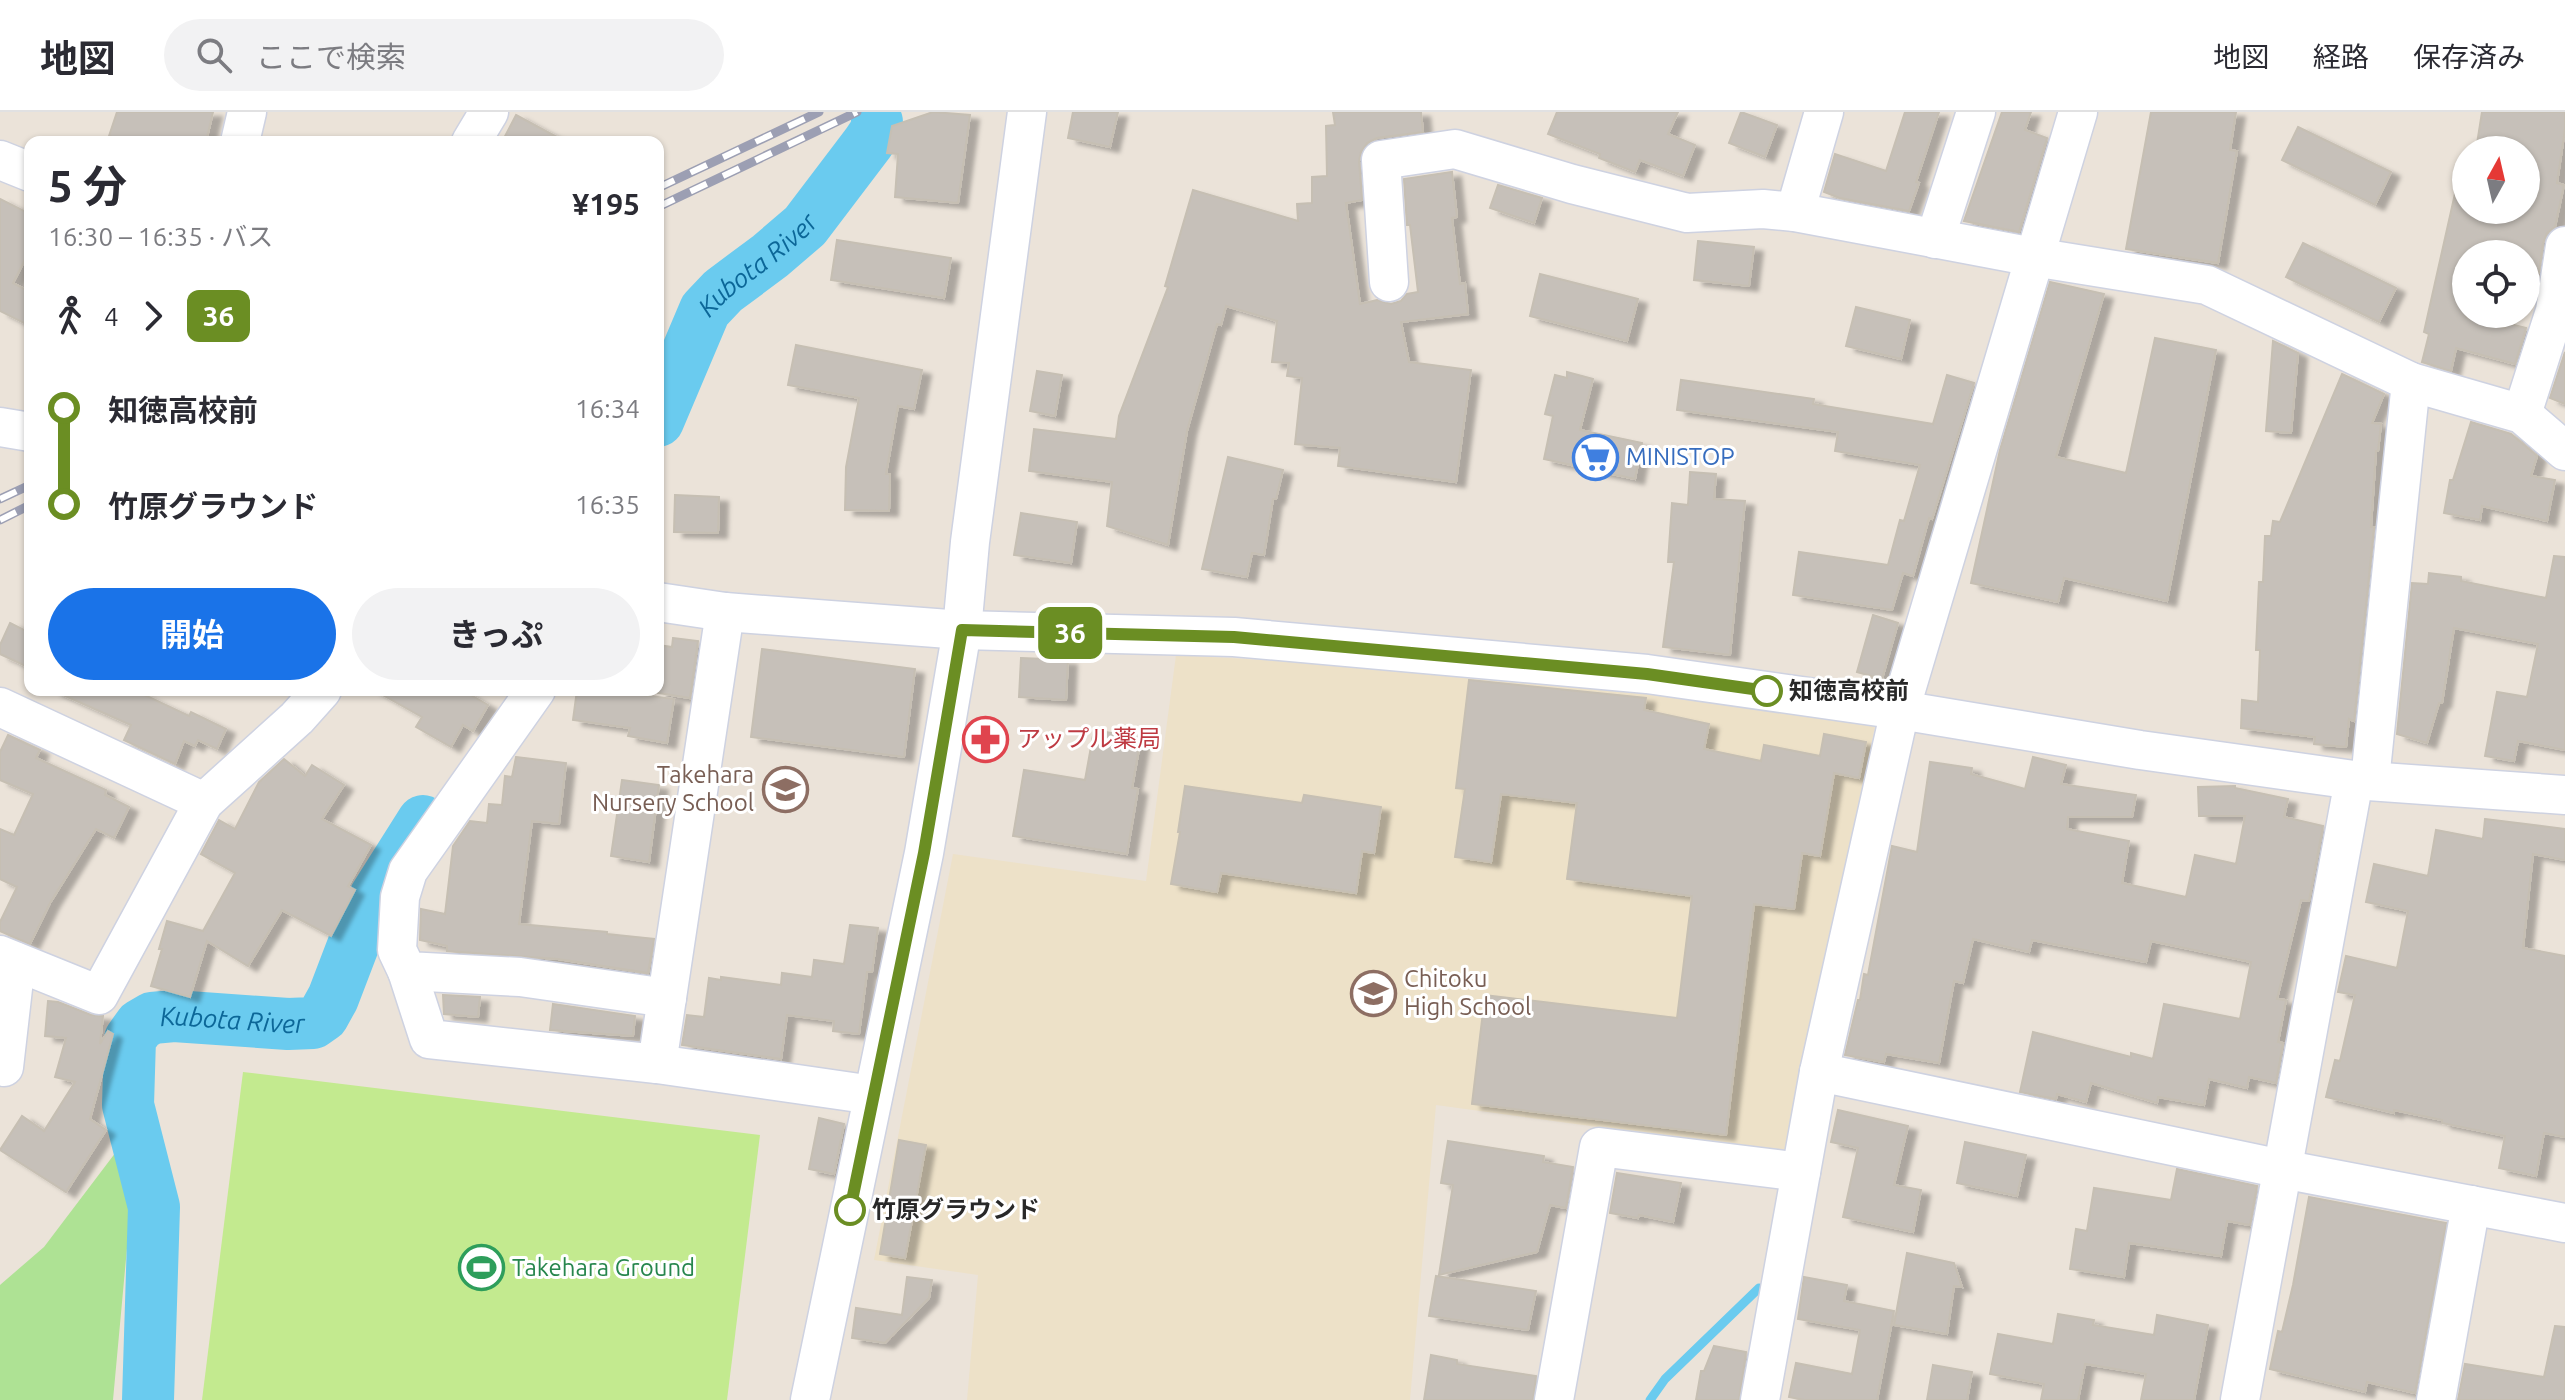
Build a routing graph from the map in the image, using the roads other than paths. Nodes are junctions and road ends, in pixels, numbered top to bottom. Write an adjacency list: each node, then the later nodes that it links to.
1 (247, 112): 7 (street)
2 (489, 112): 8 (street)
3 (1027, 112): 23 (street)
4 (1824, 112): 11 (street)
5 (1976, 112): 12 (street)
6 (2078, 112): 14 (street)
7 (241, 136)
8 (475, 136)
9 (0, 160): 10 (street)
10 (24, 170)
11 (1795, 212): 12 (street); 15 (street)
12 (1935, 239): 14 (street)
13 (2565, 246): 17 (street)
14 (2034, 257): 16 (street); 27 (street)
15 (1389, 282)
16 (2411, 382): 17 (street); 28 (street)
17 (2522, 414): 20 (street)
18 (0, 427): 19 (street)
19 (24, 431)
20 (2565, 451)
21 (664, 603): 22 (street)
22 (725, 612): 23 (street); 33 (street)
23 (962, 630): 27 (street); 37 (street)
24 (317, 696): 30 (street)
25 (532, 696): 32 (street)
26 (0, 707): 30 (street)
27 (1900, 710): 28 (street); 36 (street)
28 (2362, 780): 29 (street); 38 (street)
29 (2565, 795)
30 (204, 802): 31 (street)
31 (8, 958): 35 (street)
32 (407, 971): 33 (street); 34 (street)
33 (667, 998): 34 (street)
34 (657, 1064): 37 (street)
35 (4, 1067)
36 (1819, 1072): 38 (street); 39 (street)
37 (873, 1095): 42 (street)
38 (2282, 1169): 40 (street); 45 (street)
39 (1801, 1172): 43 (street); 44 (street)
40 (2471, 1205): 41 (street); 46 (street)
41 (2565, 1223)
42 (810, 1400)
43 (1554, 1400)
44 (1760, 1400)
45 (2240, 1400)
46 (2436, 1400)

